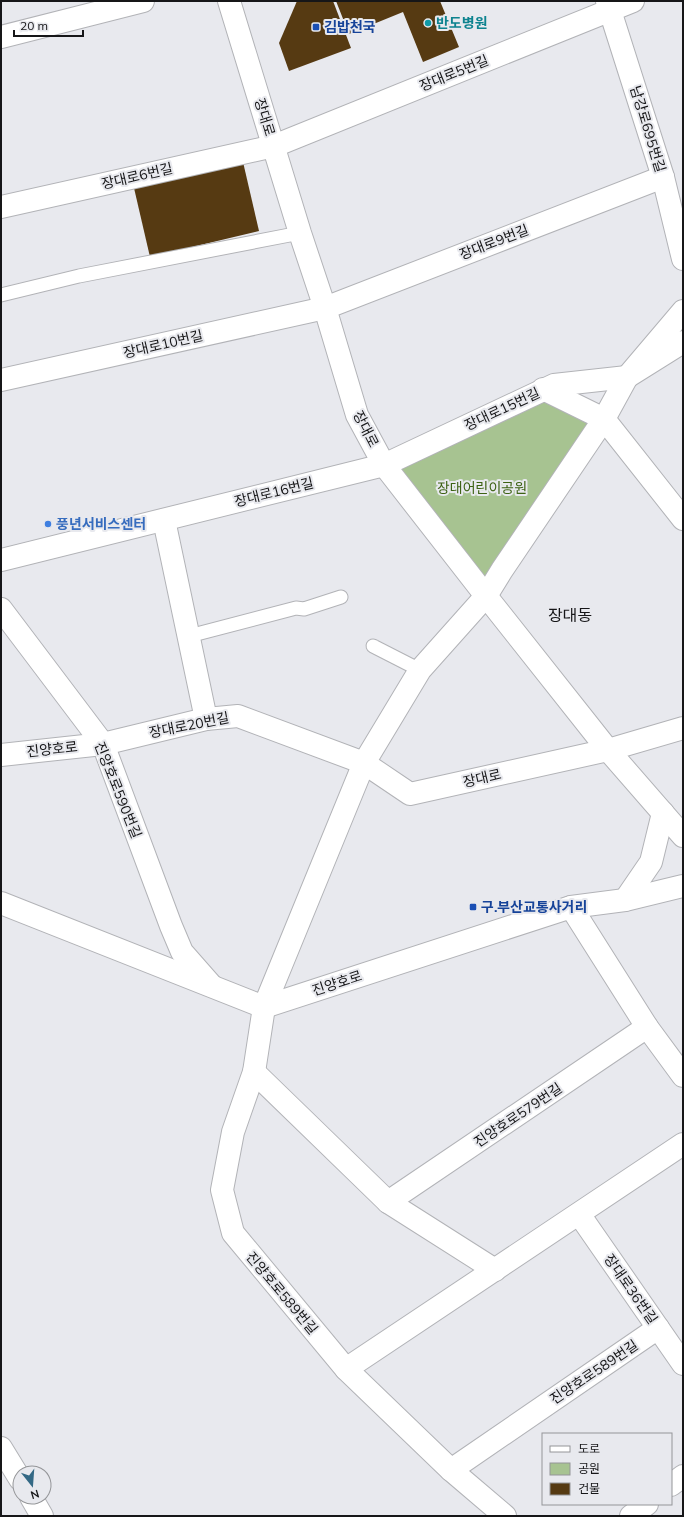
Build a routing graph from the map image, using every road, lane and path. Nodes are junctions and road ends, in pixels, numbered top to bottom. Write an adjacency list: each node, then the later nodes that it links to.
1 (142, 1): 5 (street)
2 (229, 1): 6 (street, 장대로)
3 (633, 1): 4 (street, 장대로5번길)
4 (609, 5): 6 (street, 장대로5번길); 7 (street, 남강로695번길)
5 (1, 37)
6 (274, 146): 8 (street, 장대로6번길); 9 (street, 장대로)
7 (662, 177): 10 (street, 남강로695번길); 12 (street, 장대로9번길)
8 (1, 207)
9 (300, 233): 11 (lane); 12 (street, 장대로)
10 (683, 259)
11 (1, 295)
12 (325, 308): 16 (street, 장대로10번길); 19 (street, 장대로)
13 (683, 311): 15 (street)
14 (683, 342): 15 (street)
15 (627, 377): 17 (street, 장대로15번길); 18 (street)
16 (1, 380)
17 (543, 389): 18 (street); 19 (street, 장대로15번길)
18 (604, 419): 21 (street); 23 (street)
19 (384, 464): 20 (street, 장대로16번길); 23 (street, 장대로)
20 (164, 520): 22 (street, 장대로16번길); 26 (street)
21 (683, 520)
22 (1, 560)
23 (486, 596): 28 (street); 32 (street, 장대로)
24 (341, 597): 26 (lane)
25 (1, 608): 31 (street, 진양호로590번길)
26 (189, 636): 29 (street)
27 (373, 646): 28 (lane)
28 (420, 670): 34 (street)
29 (206, 719): 31 (street, 장대로20번길); 34 (street, 장대로20번길)
30 (683, 728): 32 (street, 장대로)
31 (103, 744): 33 (street, 진양호로); 41 (street, 진양호로590번길)
32 (608, 750): 34 (street, 장대로); 35 (street, 장대로)
33 (1, 755)
34 (364, 763): 42 (street)
35 (663, 813): 36 (street, 장대로); 38 (street)
36 (683, 836)
37 (683, 886): 38 (street, 진양호로)
38 (625, 900): 40 (street, 진양호로)
39 (1, 903): 41 (street)
40 (571, 907): 42 (street, 진양호로); 43 (street)
41 (211, 985): 42 (street)
42 (264, 1007): 44 (street, 진양호로589번길)
43 (647, 1027): 45 (street); 47 (street, 진양호로579번길)
44 (254, 1072): 47 (street); 52 (street, 진양호로589번길)
45 (683, 1076)
46 (683, 1144): 48 (street)
47 (388, 1202): 49 (street)
48 (579, 1214): 49 (street); 50 (street, 장대로36번길)
49 (495, 1270): 52 (street)
50 (658, 1328): 51 (street, 장대로36번길); 55 (street, 진양호로589번길)
51 (683, 1364)
52 (346, 1370): 55 (street, 진양호로589번길)
53 (1, 1448): 54 (street)
54 (12, 1466)
55 (451, 1470): 61 (street, 진양호로589번길)
56 (683, 1476): 57 (street)
57 (672, 1484)
58 (36, 1505): 60 (street)
59 (646, 1505): 62 (street)
60 (42, 1516)
61 (505, 1516)
62 (631, 1516)

